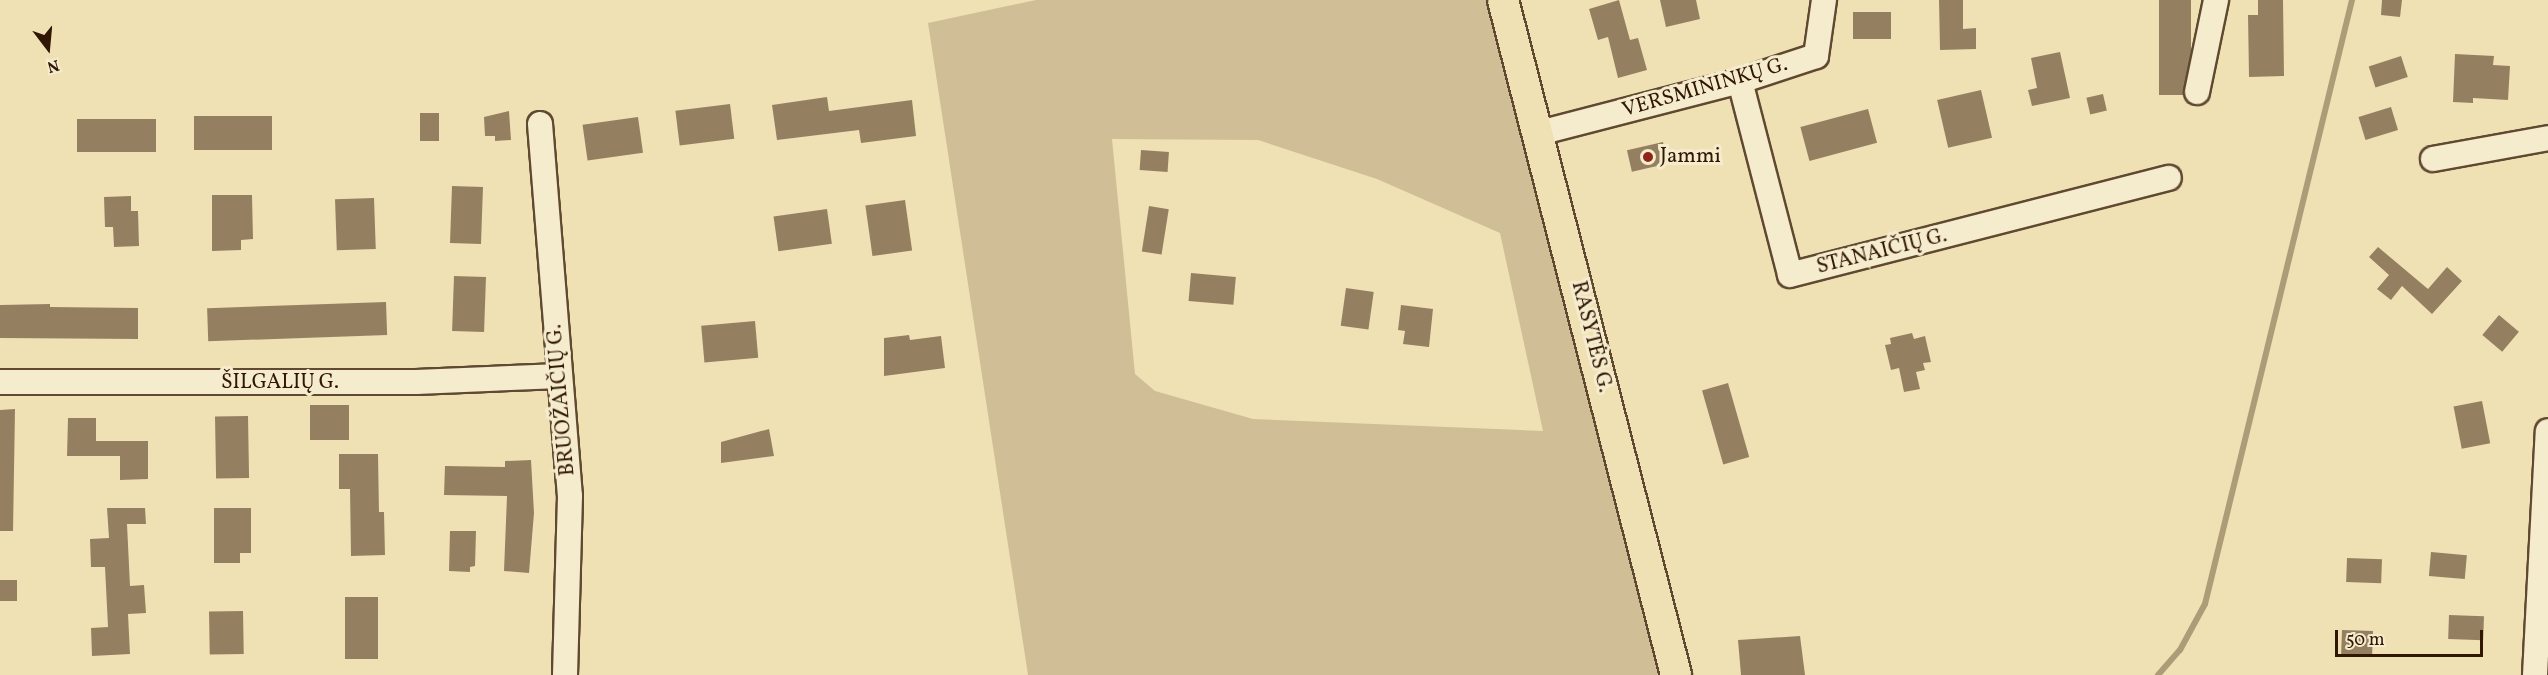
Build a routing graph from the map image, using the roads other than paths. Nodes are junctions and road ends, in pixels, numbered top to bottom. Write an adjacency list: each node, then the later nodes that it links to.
1 (1503, 0): 7 (main road, RASYTĖS G.)
2 (1824, 0): 4 (street, VERSMININKŲ G.)
3 (2216, 0): 5 (street)
4 (1740, 81): 7 (street, VERSMININKŲ G.); 10 (street, STANAIČIŲ G.)
5 (2197, 92)
6 (540, 124): 11 (street, BRUOŽAIČIŲ G.)
7 (1539, 133): 15 (main road, RASYTĖS G.)
8 (2548, 138): 9 (street)
9 (2433, 159)
10 (2169, 178)
11 (560, 376): 12 (street, ŠILGALIŲ G.); 14 (street, BRUOŽAIČIŲ G.)
12 (0, 382)
13 (2548, 431): 16 (street)
14 (565, 675)
15 (1676, 675)
16 (2535, 675)

